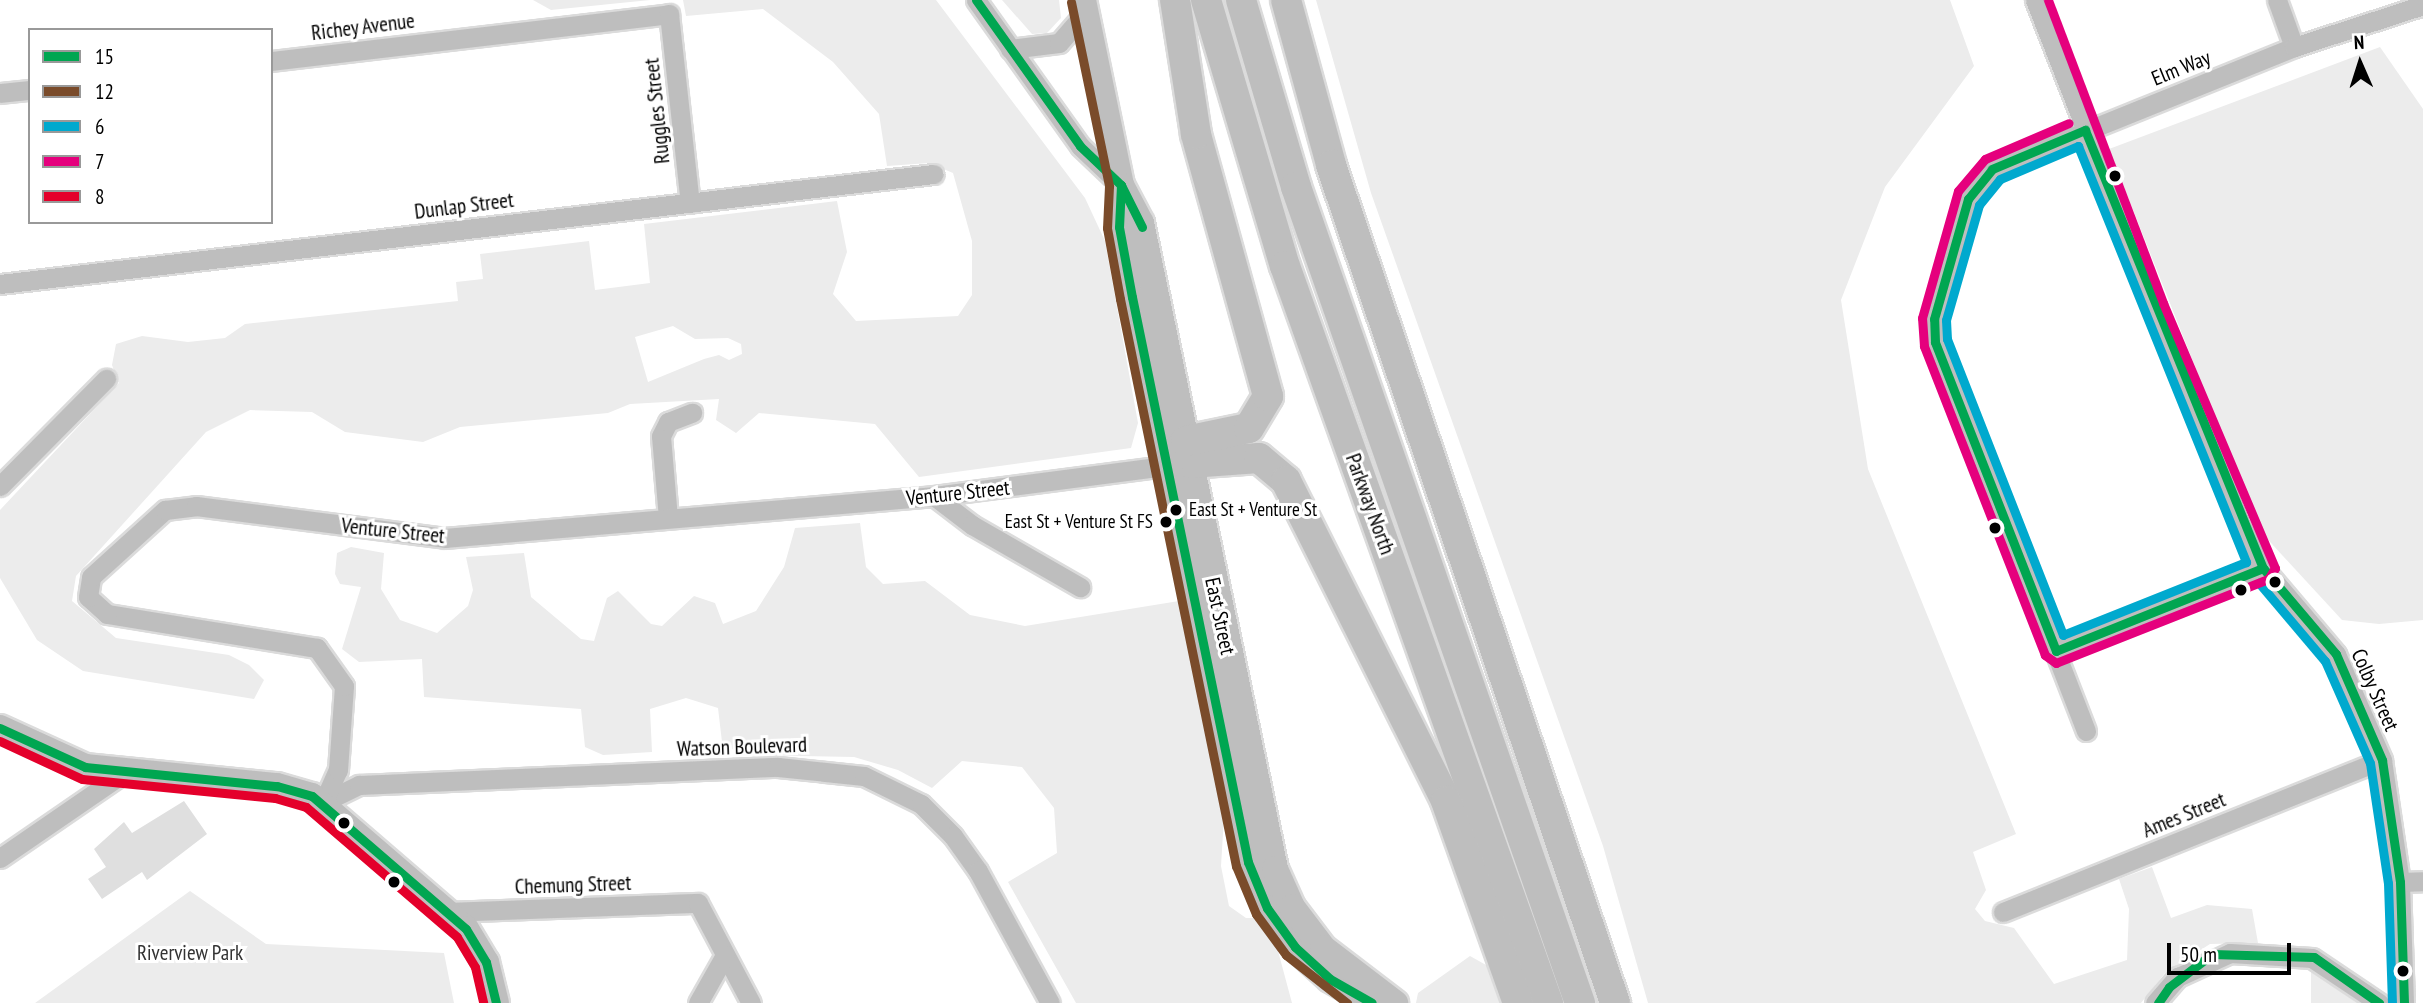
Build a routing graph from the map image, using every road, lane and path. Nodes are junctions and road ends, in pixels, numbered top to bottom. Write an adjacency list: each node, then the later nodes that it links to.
1 (976, 0): 12 (street, East Street)
2 (1175, 0): 23 (highway)
3 (1206, 0): 48 (highway, Parkway North)
4 (1241, 0): 49 (highway)
5 (1286, 0): 50 (highway)
6 (2035, 0): 16 (street, Colby Street)
7 (2277, 0): 11 (street)
8 (2423, 5): 11 (street, Elm Way)
9 (1084, 6): 12 (street); 18 (main road)
10 (669, 14): 13 (street, Richey Avenue); 19 (street, Ruggles Street)
11 (2294, 47): 16 (street, Elm Way)
12 (1010, 49): 18 (street, East Street)
13 (273, 61)
14 (28, 90): 15 (street)
15 (0, 93)
16 (2085, 130): 27 (street, Colby Street); 29 (street, Elm Way)
17 (934, 174): 19 (street, Dunlap Street)
18 (1121, 185): 23 (main road, East Street)
19 (690, 203): 20 (street, Dunlap Street)
20 (0, 284)
21 (106, 379): 24 (street)
22 (692, 414): 26 (street)
23 (1180, 457): 25 (street, Venture Street); 45 (main road, East Street); 46 (main road, East Street); 47 (highway)
24 (0, 486)
25 (934, 496): 26 (street, Venture Street); 28 (street)
26 (668, 518): 34 (street, Venture Street)
27 (2263, 568): 29 (street); 32 (street, Colby Street)
28 (1080, 587)
29 (2056, 651): 31 (street)
30 (0, 729): 33 (main road)
31 (2086, 731)
32 (2382, 760): 37 (street, Colby Street); 39 (street, Ames Street)
33 (122, 774): 34 (main road); 35 (street)
34 (323, 803): 38 (main road); 44 (street, Watson Boulevard)
35 (0, 858)
36 (2423, 881): 37 (street)
37 (2400, 882): 53 (street, Colby Street)
38 (449, 912): 40 (street, Chemung Street); 41 (main road)
39 (2003, 912)
40 (725, 955): 42 (street); 43 (street)
41 (496, 1003)
42 (698, 1003)
43 (751, 1003)
44 (1050, 1003)
45 (1372, 1003)
46 (1395, 1003)
47 (1518, 1003)
48 (1548, 1003)
49 (1580, 1003)
50 (1615, 1003)
51 (2155, 1003): 52 (street)
52 (2379, 1003)
53 (2404, 1003)

